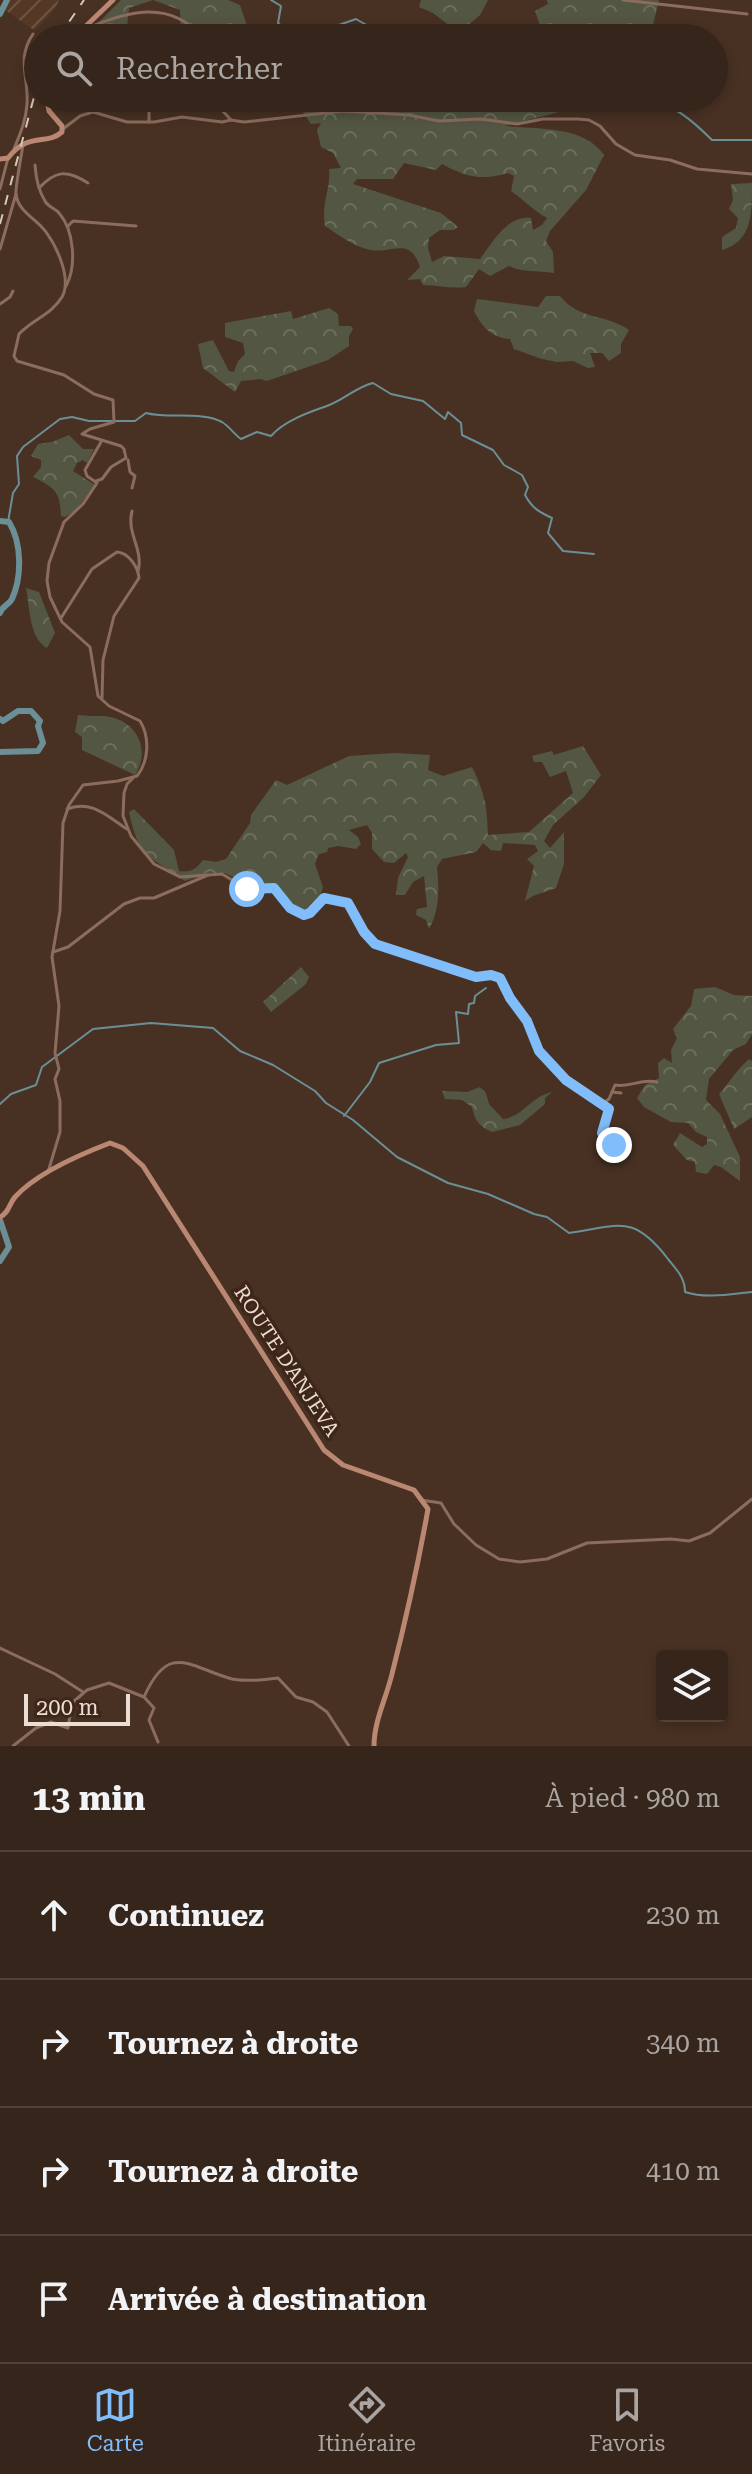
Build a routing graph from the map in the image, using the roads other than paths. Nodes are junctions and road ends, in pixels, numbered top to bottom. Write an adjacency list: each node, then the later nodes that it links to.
1 (113, 0): 4 (street)
2 (623, 0): 3 (street)
3 (747, 14)
4 (90, 24)
5 (95, 24): 6 (street)
6 (190, 24)
7 (26, 112): 17 (street)
8 (50, 112): 15 (street)
9 (149, 112): 14 (street)
10 (224, 112): 13 (street)
11 (335, 112): 13 (street)
12 (384, 112): 19 (street)
13 (231, 120): 14 (street)
14 (149, 122): 15 (street)
15 (63, 129): 16 (street)
16 (23, 144): 17 (street); 23 (street)
17 (6, 157): 22 (street)
18 (35, 165): 21 (street)
19 (752, 174)
20 (88, 183): 21 (street)
21 (39, 188): 24 (street)
22 (0, 189)
23 (16, 194): 26 (street); 27 (street)
24 (68, 226): 25 (street); 27 (street)
25 (136, 226)
26 (0, 249)
27 (64, 289): 30 (street)
28 (13, 291): 29 (street)
29 (0, 304)
30 (101, 442): 31 (street); 32 (street)
31 (127, 456): 32 (street); 33 (street)
32 (96, 481): 36 (street)
33 (132, 488)
34 (132, 511): 35 (street)
35 (138, 571): 36 (street); 37 (street)
36 (61, 618): 37 (street)
37 (103, 702): 38 (street)
38 (133, 778): 39 (street); 40 (street)
39 (67, 809): 40 (street); 42 (street)
40 (127, 829): 41 (street)
41 (211, 874): 42 (street); 46 (street)
42 (53, 952): 48 (street)
43 (657, 1082): 44 (street)
44 (612, 1092): 45 (street); 46 (street)
45 (621, 1093)
46 (603, 1103): 47 (street)
47 (617, 1147)
48 (48, 1174): 49 (street, ROUTE D'ANJEVA); 51 (street, ROUTE D'ANJEVA)
49 (3, 1216)
50 (752, 1499): 51 (street)
51 (421, 1500): 58 (street)
52 (0, 1648): 53 (street)
53 (83, 1692): 54 (street); 56 (street)
54 (144, 1697): 55 (street); 57 (street)
55 (158, 1742)
56 (13, 1746)
57 (349, 1746)
58 (374, 1746)

